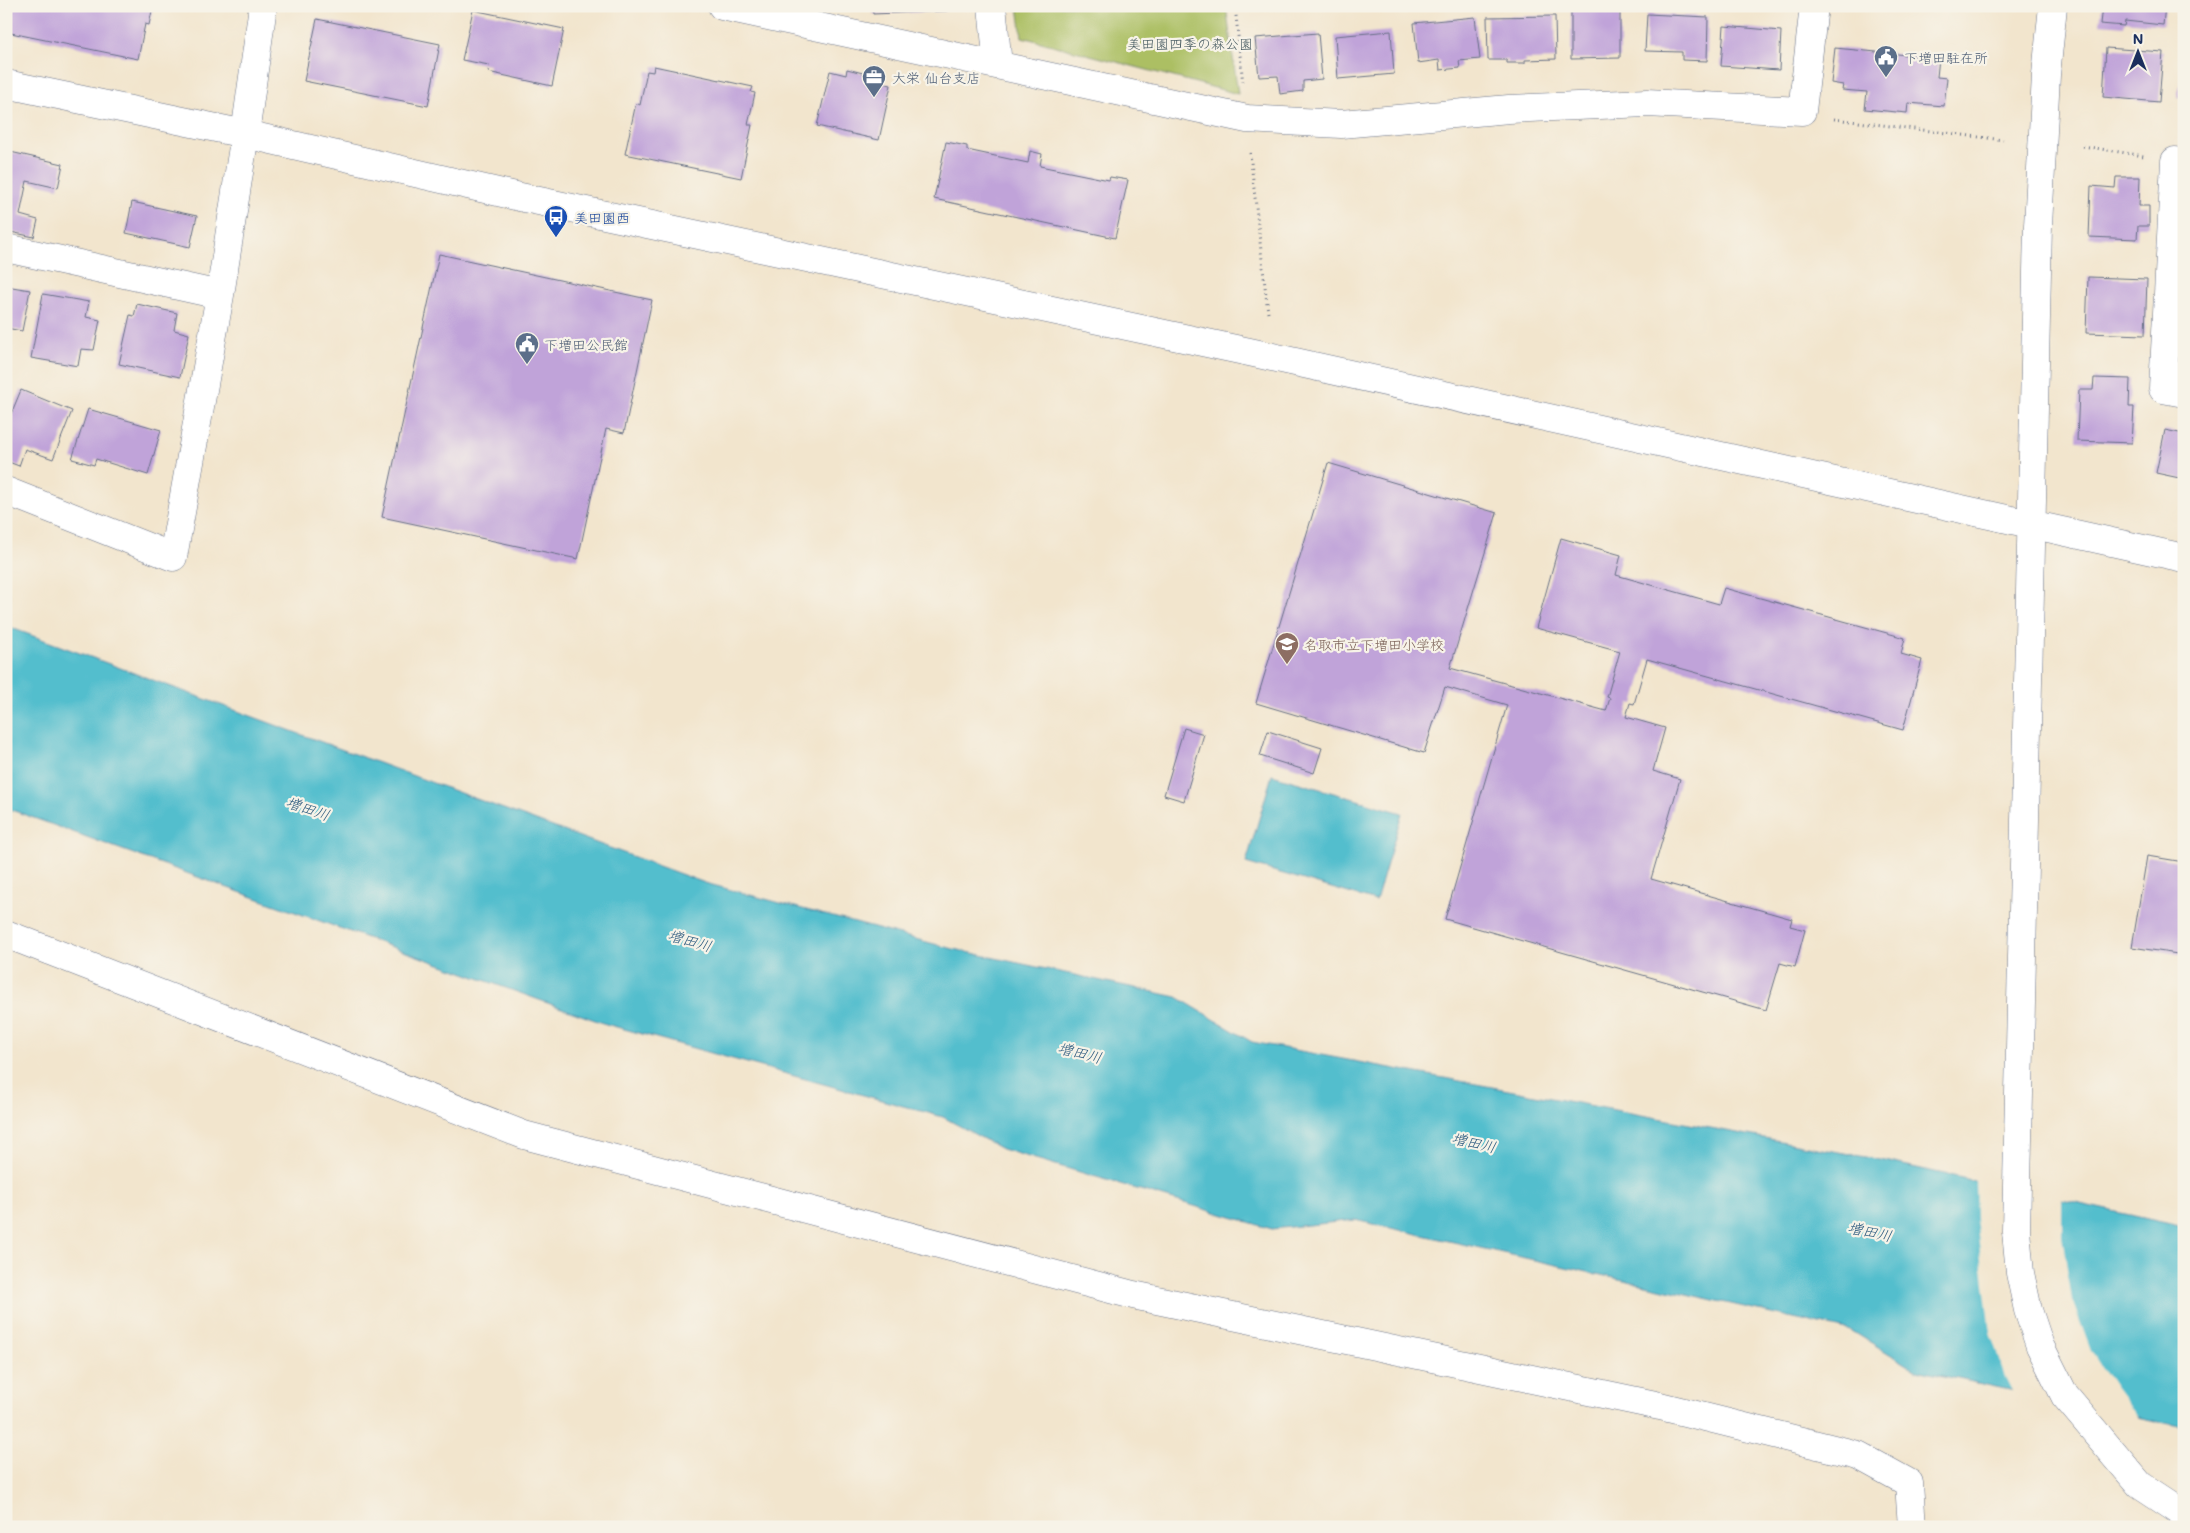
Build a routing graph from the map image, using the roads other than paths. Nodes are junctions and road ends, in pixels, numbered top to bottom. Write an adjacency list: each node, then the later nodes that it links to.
1 (263, 6): 8 (street)
2 (722, 6): 6 (street)
3 (992, 6): 6 (street)
4 (1814, 6): 6 (street)
5 (2054, 6): 14 (street)
6 (998, 65)
7 (6, 84): 8 (street)
8 (245, 134): 11 (street); 14 (street)
9 (2179, 162): 12 (street)
10 (6, 248): 11 (street)
11 (220, 295): 13 (street)
12 (2184, 393)
13 (6, 491)
14 (2031, 526): 15 (street); 17 (street)
15 (2184, 558)
16 (6, 934): 18 (street)
17 (2184, 1514)
18 (1912, 1527)

